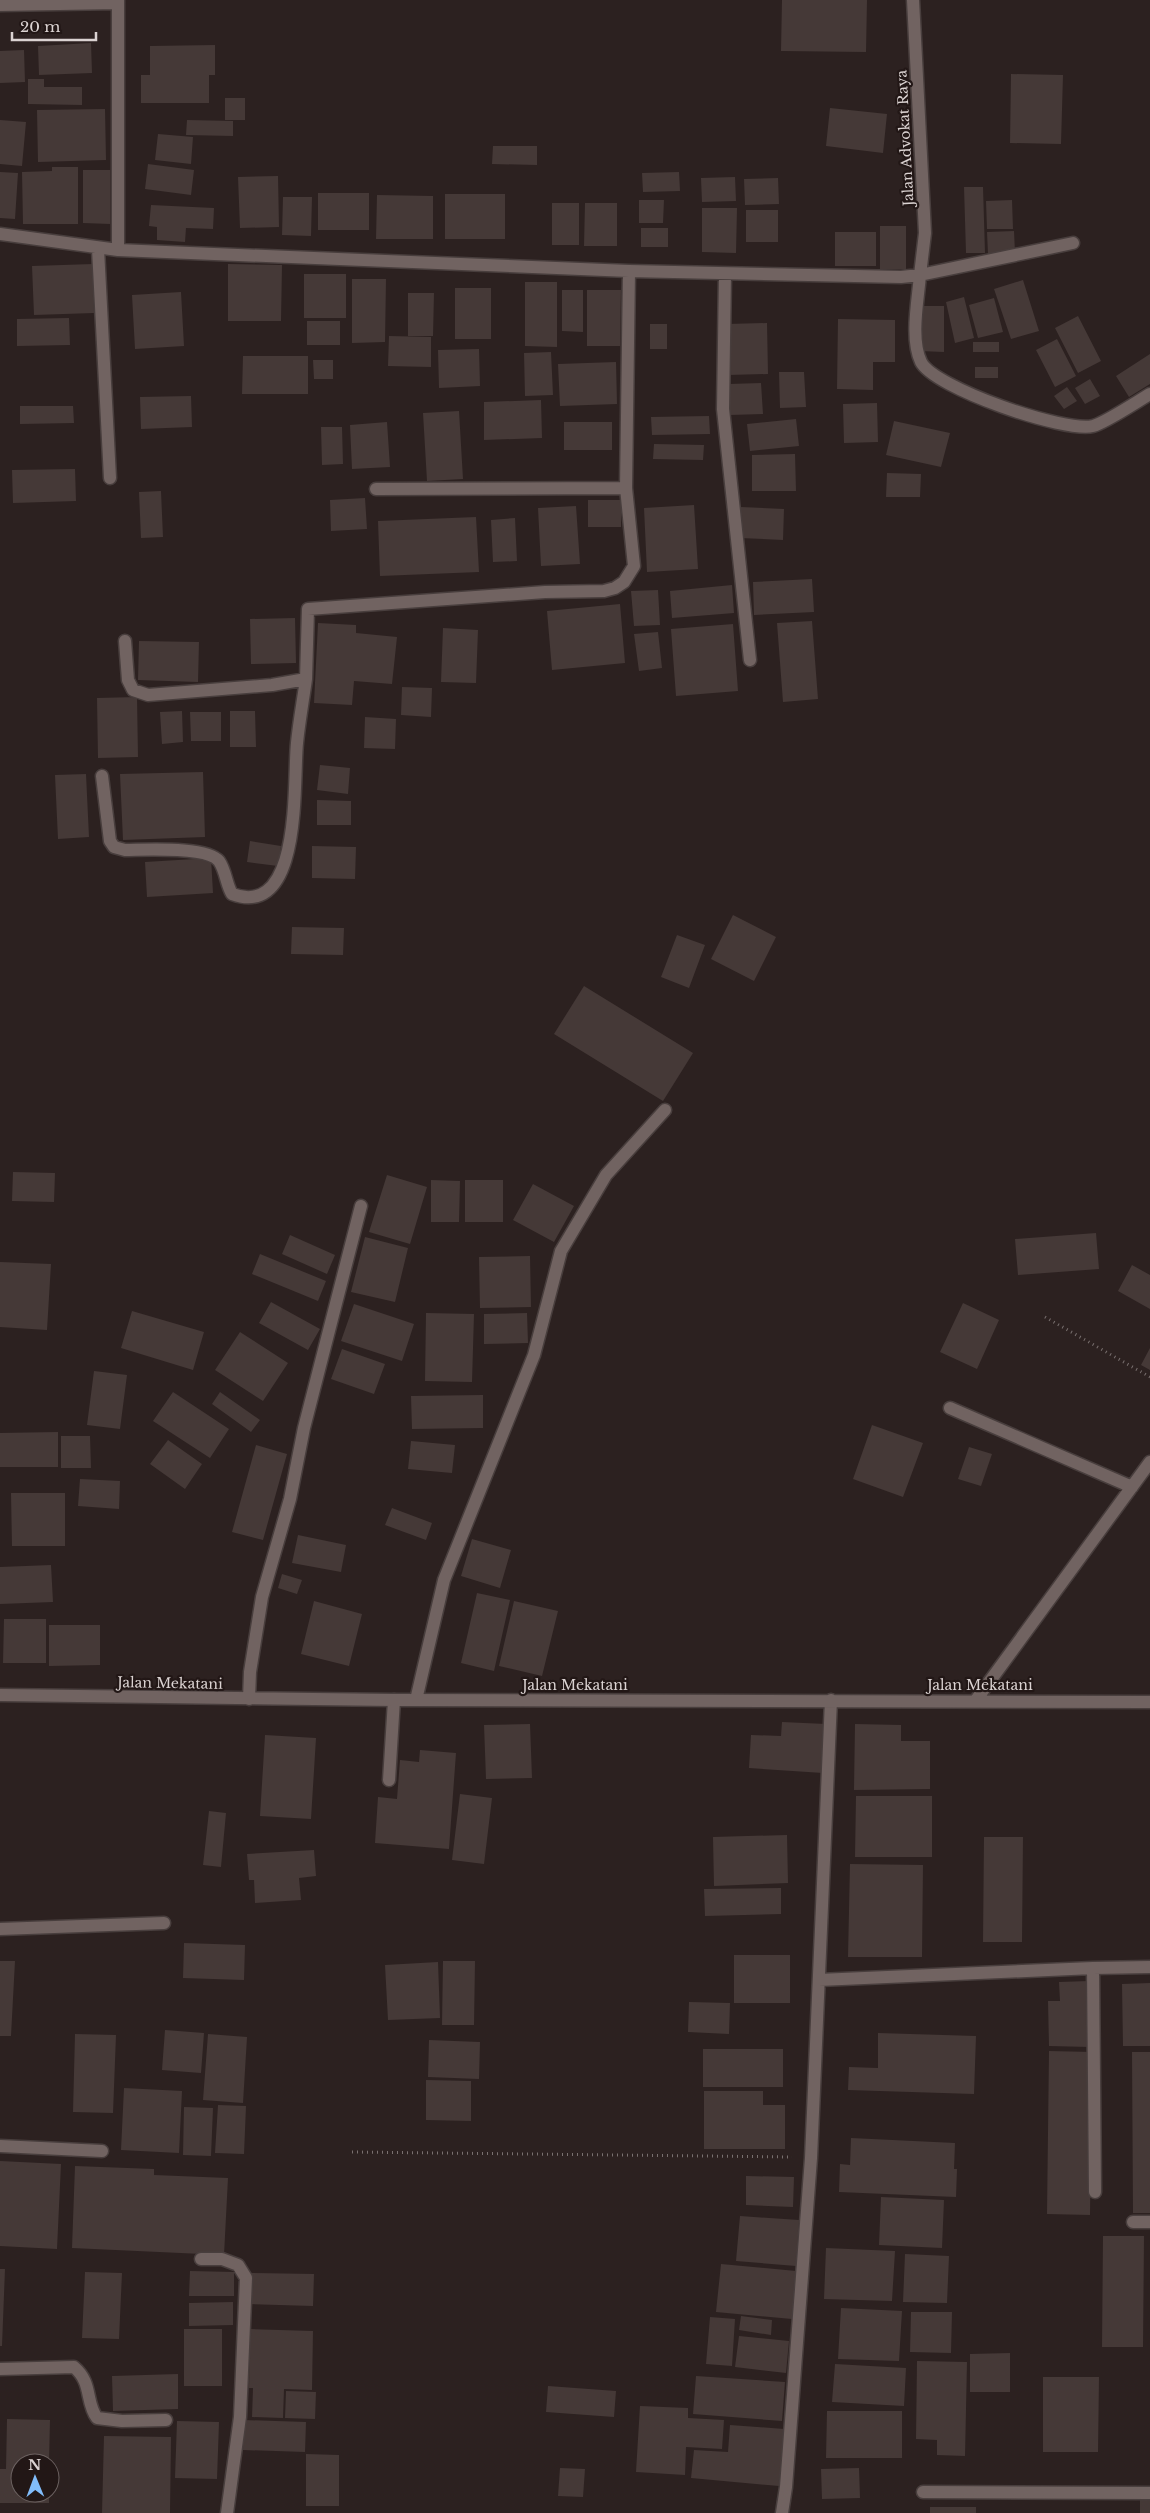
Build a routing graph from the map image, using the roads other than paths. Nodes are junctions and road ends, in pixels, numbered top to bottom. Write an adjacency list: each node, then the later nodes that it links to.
1 (913, 0): 10 (street, Jalan Advokat Raya)
2 (118, 2): 3 (street); 7 (street)
3 (0, 5)
4 (0, 234): 6 (street)
5 (1073, 243): 10 (street)
6 (98, 249): 7 (street); 12 (street)
7 (118, 250): 8 (street)
8 (629, 271): 9 (street); 13 (street)
9 (725, 274): 10 (street); 16 (street)
10 (920, 275): 11 (street, Jalan Advokat Raya)
11 (1150, 394)
12 (110, 478)
13 (626, 488): 14 (street); 17 (street)
14 (376, 489)
15 (125, 641): 17 (street)
16 (750, 660)
17 (306, 679): 18 (street)
18 (102, 776)
19 (665, 1110): 27 (street)
20 (361, 1206): 25 (street)
21 (950, 1408): 23 (street)
22 (1150, 1462): 23 (street)
23 (1132, 1487): 29 (street)
24 (0, 1696): 25 (street, Jalan Mekatani)
25 (249, 1699): 26 (street, Jalan Mekatani)
26 (394, 1700): 27 (street, Jalan Mekatani); 31 (street)
27 (416, 1700): 28 (street, Jalan Mekatani)
28 (831, 1700): 29 (street, Jalan Mekatani); 36 (street)
29 (976, 1700): 30 (street, Jalan Mekatani)
30 (1150, 1702)
31 (390, 1780)
32 (164, 1923): 33 (street)
33 (0, 1929)
34 (1093, 1968): 35 (street); 36 (street); 39 (street)
35 (1150, 1968)
36 (819, 1980): 48 (street)
37 (0, 2146): 38 (street)
38 (102, 2151)
39 (1095, 2192)
40 (1133, 2222): 41 (street)
41 (1150, 2222)
42 (201, 2259): 47 (street)
43 (0, 2369): 44 (street)
44 (166, 2420)
45 (922, 2492): 46 (street)
46 (1150, 2493)
47 (226, 2513)
48 (782, 2513)

